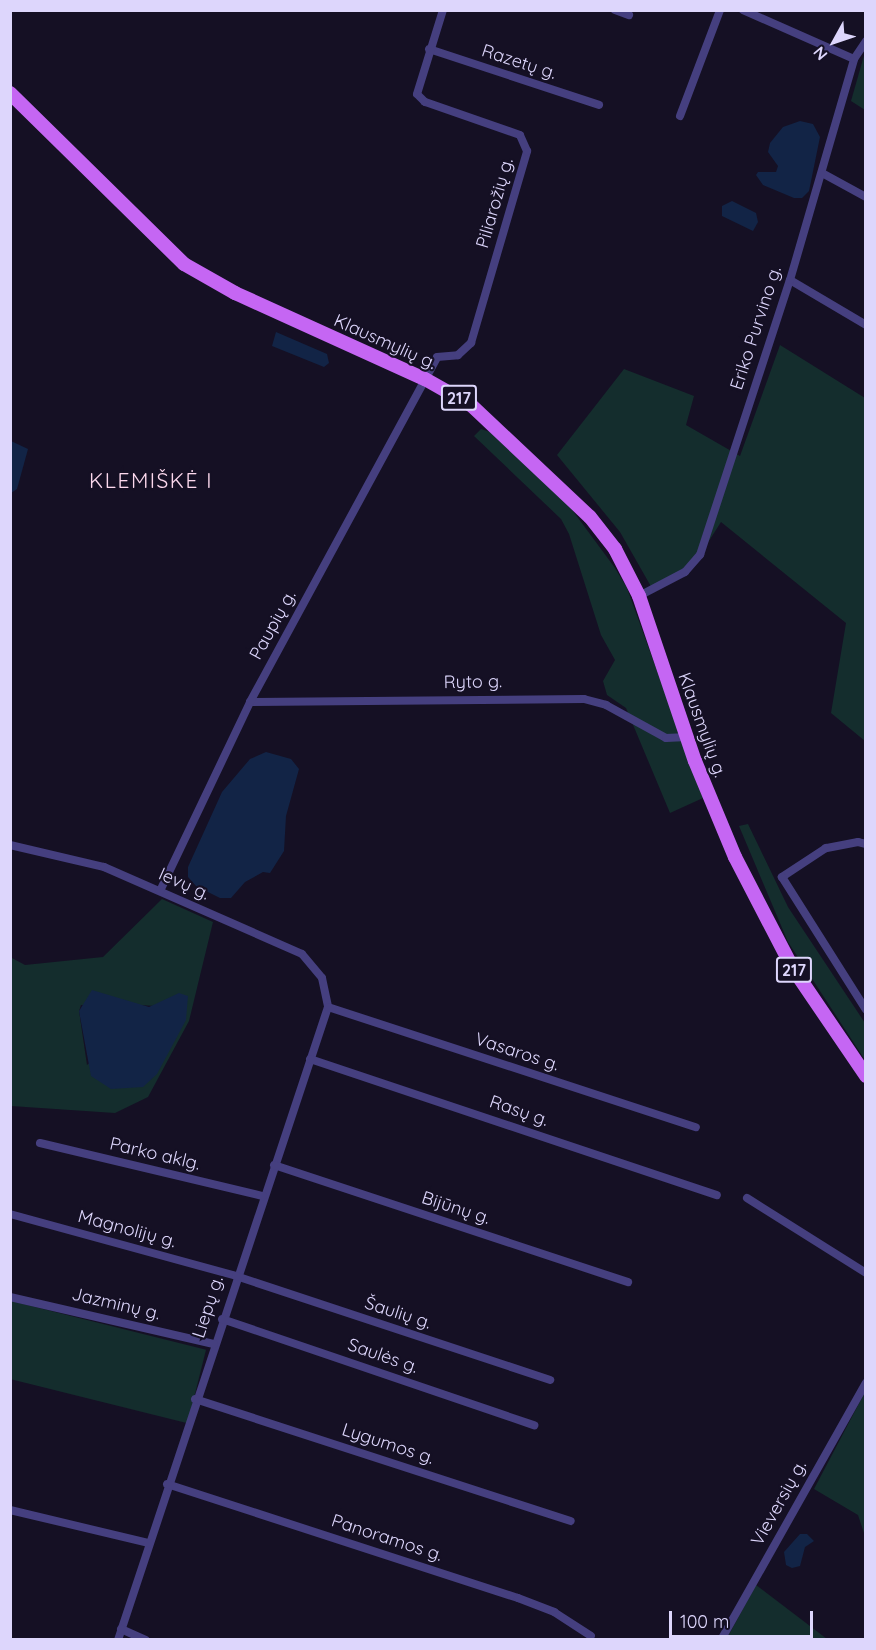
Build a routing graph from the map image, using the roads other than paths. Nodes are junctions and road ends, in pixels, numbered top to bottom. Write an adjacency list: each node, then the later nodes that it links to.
1 (443, 10): 7 (street, Piliarožių g.)
2 (615, 10): 5 (street)
3 (720, 10): 11 (street)
4 (743, 10): 8 (street)
5 (629, 15)
6 (866, 41): 8 (street, Eriko Purvino g.)
7 (429, 50): 10 (street, Razetų g.); 16 (street, Piliarožių g.)
8 (854, 59): 12 (street, Eriko Purvino g.)
9 (10, 93): 16 (main road, Klausmylių g. / 217)
10 (599, 105)
11 (680, 116)
12 (822, 173): 13 (street); 14 (street, Eriko Purvino g.)
13 (866, 198)
14 (790, 280): 15 (street); 17 (street, Eriko Purvino g.)
15 (866, 326)
16 (425, 380): 17 (main road, Klausmylių g. / 217); 18 (street, Paupių g.)
17 (639, 596): 19 (main road, Klausmylių g. / 217)
18 (250, 702): 19 (street, Ryto g.); 22 (street, Paupių g.)
19 (687, 737): 27 (main road, Klausmylių g. / 217)
20 (866, 844): 25 (street)
21 (10, 845): 22 (street, Ievų g.)
22 (159, 891): 23 (street, Ievų g.)
23 (324, 986): 24 (street, Liepų g.)
24 (328, 1008): 26 (street, Liepų g.); 28 (street, Vasaros g.)
25 (866, 1010)
26 (310, 1059): 30 (street, Liepų g.); 31 (street, Rasų g.)
27 (866, 1076)
28 (696, 1127)
29 (39, 1143): 32 (street, Parko aklg.)
30 (274, 1165): 32 (street, Liepų g.); 37 (street, Bijūnų g.)
31 (717, 1195)
32 (263, 1196): 36 (street, Liepų g.)
33 (747, 1198): 35 (street)
34 (10, 1214): 36 (street, Magnolijų g.)
35 (866, 1273)
36 (236, 1276): 39 (street, Liepų g.); 41 (street, Šaulių g.)
37 (628, 1282)
38 (10, 1297): 40 (street, Jazminų g.)
39 (222, 1319): 40 (street, Liepų g.); 44 (street, Saulės g.)
40 (214, 1344): 43 (street, Liepų g.)
41 (550, 1380)
42 (866, 1383): 53 (street, Vieversių g.)
43 (195, 1399): 45 (street, Liepų g.); 47 (street, Lygumos g.)
44 (534, 1425)
45 (167, 1484): 48 (street, Liepų g.); 50 (street, Panoramos g.)
46 (10, 1510): 48 (street)
47 (570, 1521)
48 (148, 1543): 49 (street, Liepų g.)
49 (121, 1629): 51 (street, Liepų g.); 52 (street)
50 (591, 1636)
51 (118, 1640)
52 (146, 1640)
53 (721, 1640)

